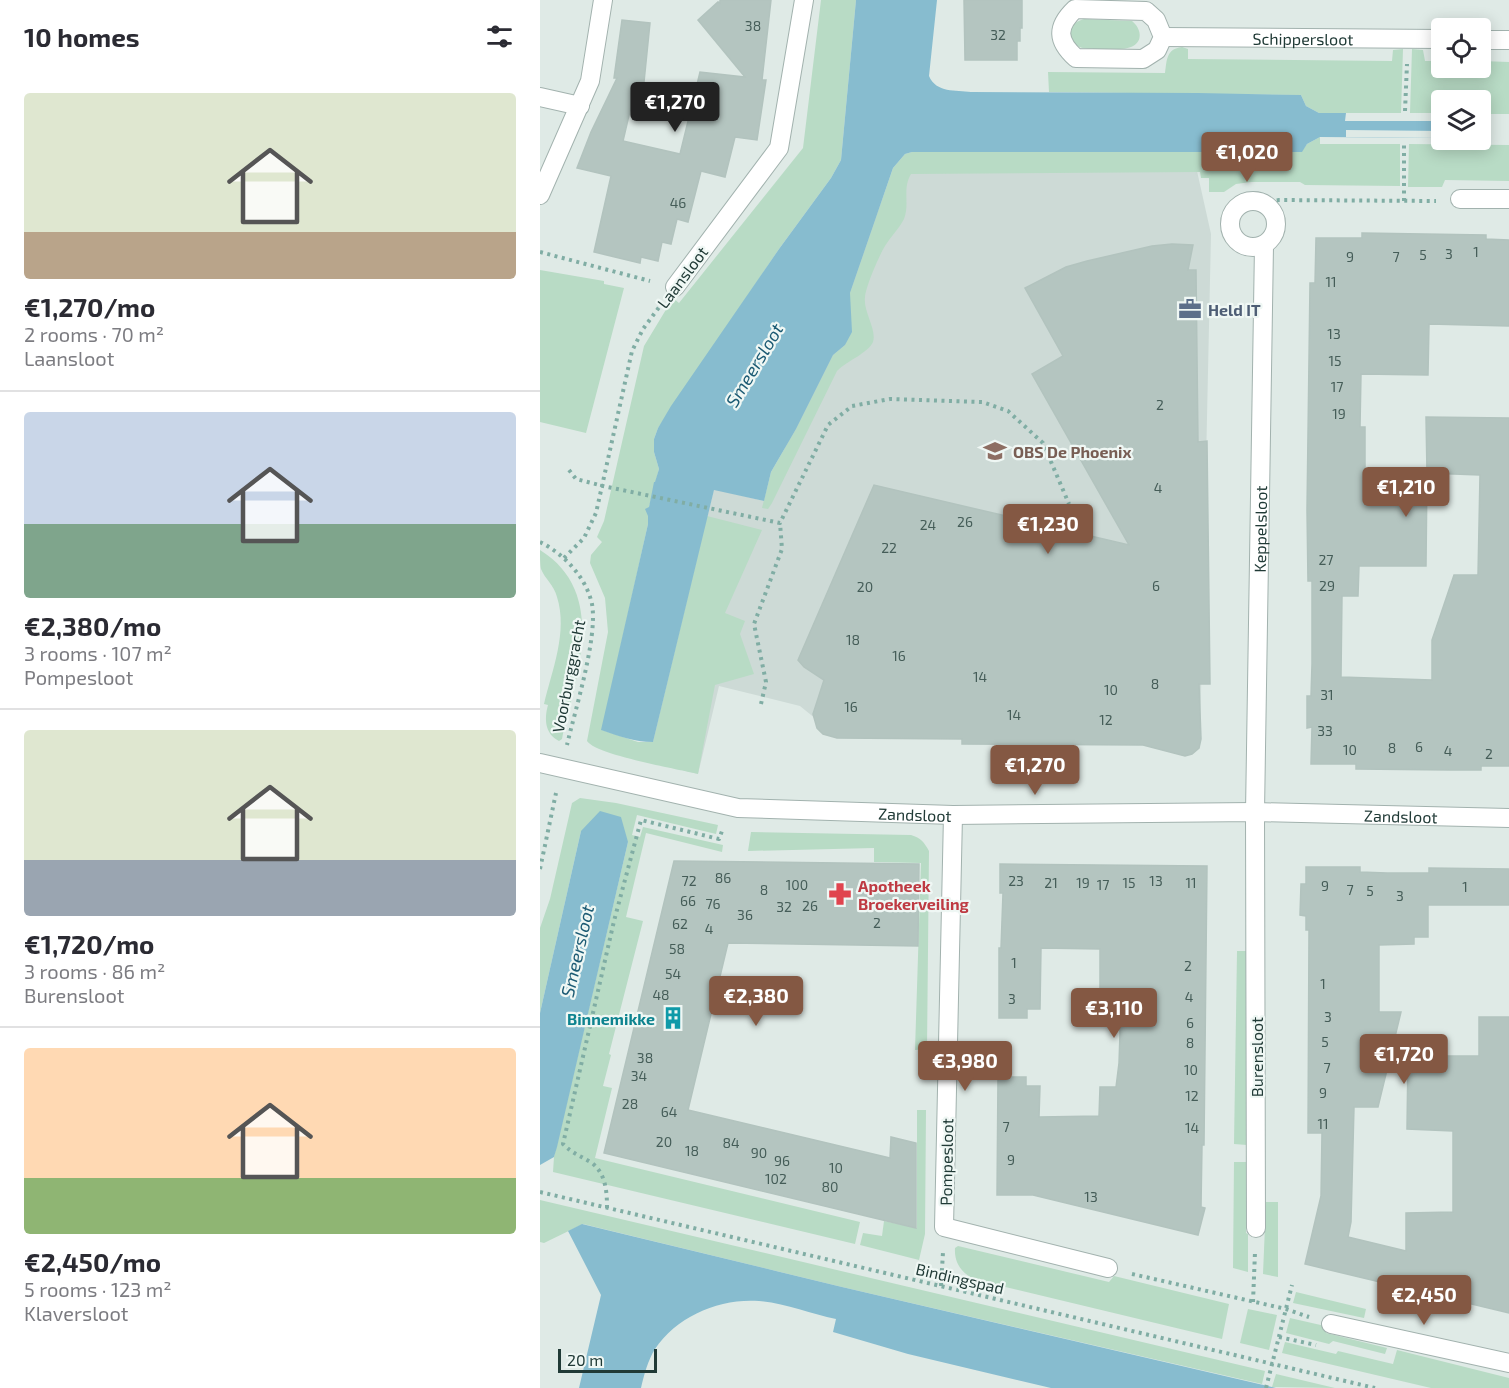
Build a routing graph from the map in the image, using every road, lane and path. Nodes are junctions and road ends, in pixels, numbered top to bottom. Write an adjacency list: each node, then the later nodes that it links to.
1 (603, 0): 9 (street)
2 (804, 0): 19 (street, Laansloot)
3 (1163, 37): 3 (street); 4 (street, Schippersloot)
4 (1431, 39)
5 (1491, 40): 6 (street)
6 (1509, 40)
7 (1406, 90): 10 (path)
8 (540, 97): 9 (street)
9 (580, 106): 12 (street)
10 (1405, 111)
11 (1404, 141): 15 (path)
12 (540, 195)
13 (1460, 199): 14 (street); 15 (path)
14 (1509, 199)
15 (1404, 201): 16 (path)
16 (1262, 203): 17 (street, Keppelsloot); 17 (street)
17 (1264, 245): 30 (street, Keppelsloot)
18 (540, 252): 19 (path)
19 (675, 287): 21 (path, Laansloot)
20 (569, 470): 21 (path)
21 (603, 486): 23 (path); 25 (path, Laansloot)
22 (1069, 504): 23 (path)
23 (780, 523): 26 (path)
24 (540, 542): 25 (path, Voorburggracht)
25 (564, 558): 28 (path, Voorburggracht)
26 (761, 704)
27 (540, 763): 28 (street, Zandsloot)
28 (561, 768): 29 (street, Zandsloot); 33 (path, Voorburggracht)
29 (738, 808): 31 (street, Zandsloot); 35 (path)
30 (1255, 812): 31 (street, Zandsloot); 32 (street, Zandsloot); 37 (street, Burensloot)
31 (953, 815): 36 (street, Pompesloot)
32 (1509, 818)
33 (540, 869)
34 (540, 1192): 35 (path, Bindingspad)
35 (608, 1208): 40 (path, Bindingspad)
36 (944, 1227): 38 (street, Pompesloot); 40 (path)
37 (1256, 1228): 41 (path)
38 (1108, 1268): 41 (path)
39 (1292, 1285): 42 (path)
40 (941, 1286): 44 (path, Bindingspad)
41 (1253, 1302): 42 (path)
42 (1286, 1309): 43 (path); 44 (path)
43 (1331, 1324): 45 (street)
44 (1272, 1363): 46 (path); 47 (path, Bindingspad)
45 (1509, 1363)
46 (1266, 1388)
47 (1375, 1388)

